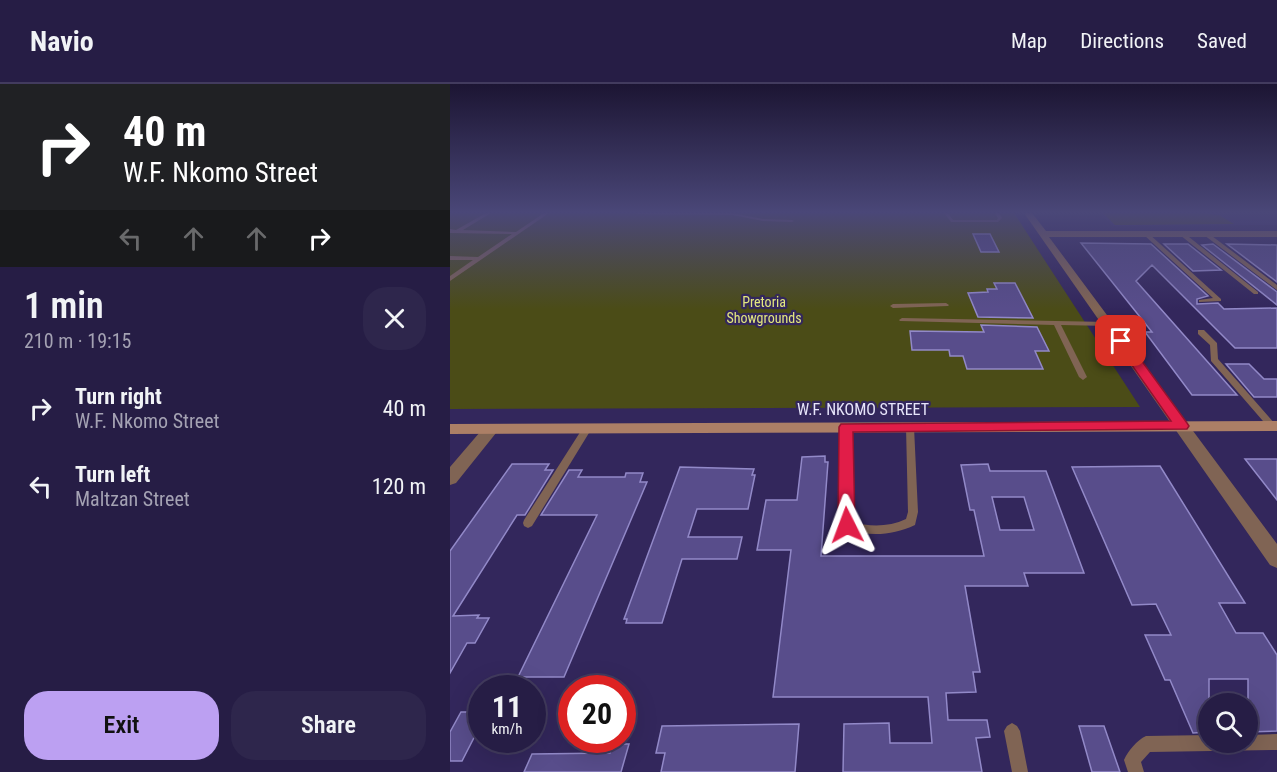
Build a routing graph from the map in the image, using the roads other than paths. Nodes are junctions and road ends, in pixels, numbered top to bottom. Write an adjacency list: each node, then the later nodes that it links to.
1 (499, 245): 7 (lane)
2 (1053, 245): 18 (street)
3 (1158, 245): 11 (lane)
4 (1196, 245): 10 (lane)
5 (1221, 245): 9 (lane)
6 (450, 258): 7 (lane)
7 (479, 259): 8 (lane)
8 (450, 279)
9 (1277, 288)
10 (1256, 293)
11 (1201, 301)
12 (918, 305): 13 (lane); 14 (lane); 16 (lane)
13 (946, 305)
14 (893, 306)
15 (902, 320): 16 (lane)
16 (919, 320): 17 (lane)
17 (1056, 323): 18 (lane); 20 (lane)
18 (1108, 324): 21 (street)
19 (1201, 332): 22 (lane)
20 (1083, 377)
21 (1182, 426): 22 (main road, W.F. NKOMO STREET); 24 (main road, W.F. NKOMO STREET); 30 (street)
22 (1274, 426)
23 (846, 427): 24 (main road, W.F. NKOMO STREET); 24 (lane); 25 (main road, W.F. NKOMO STREET)
24 (910, 427)
25 (586, 428): 27 (main road, W.F. NKOMO STREET); 29 (lane)
26 (450, 429): 27 (main road, W.F. NKOMO STREET)
27 (491, 429): 28 (street)
28 (450, 478)
29 (528, 523)
30 (1277, 559)
31 (1012, 731): 33 (lane)
32 (1277, 742): 34 (lane)
33 (1020, 772)
34 (1136, 772)

